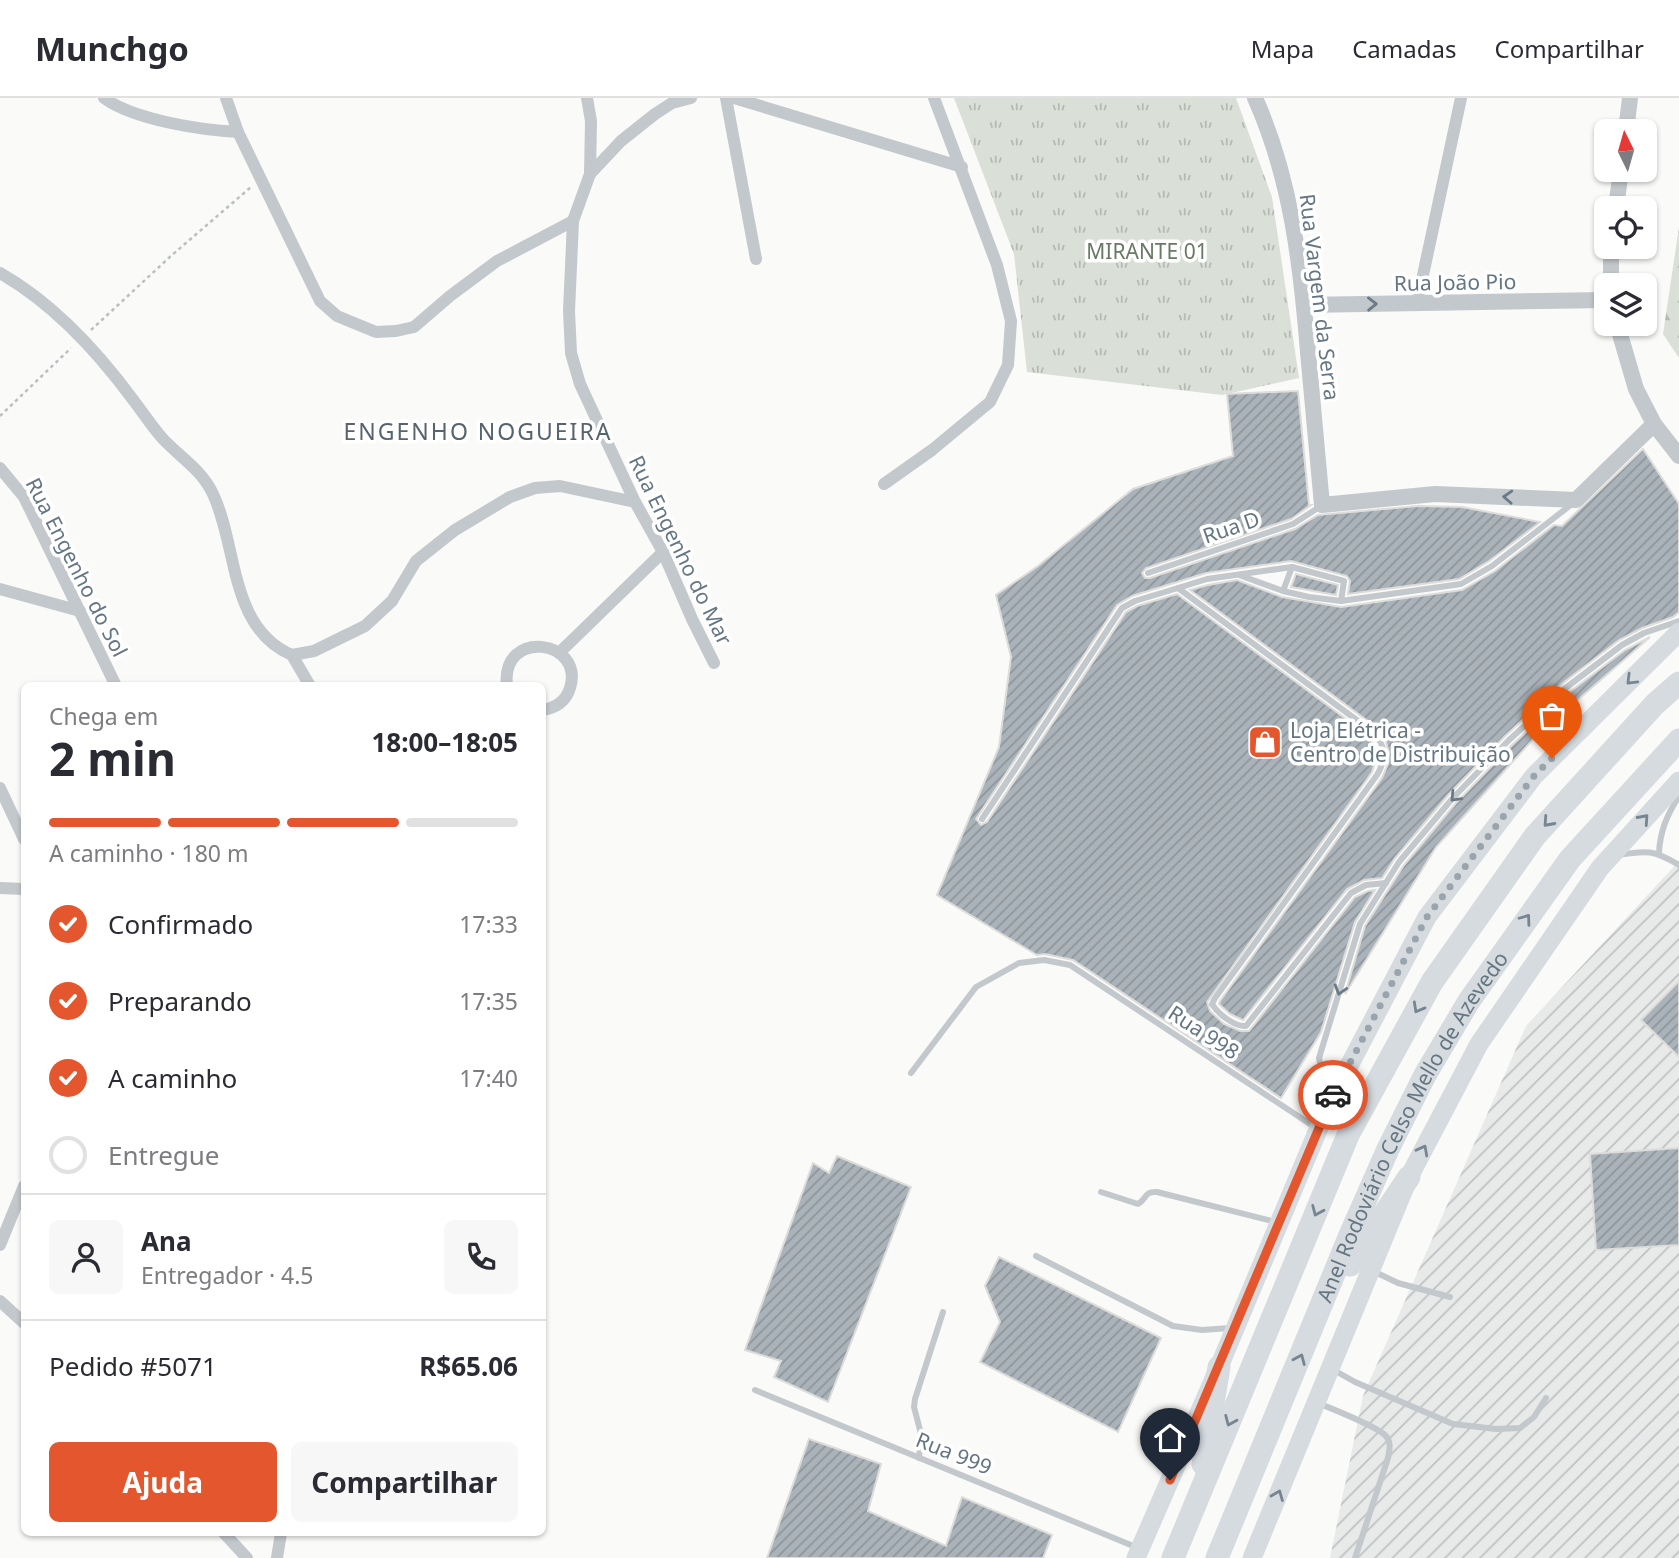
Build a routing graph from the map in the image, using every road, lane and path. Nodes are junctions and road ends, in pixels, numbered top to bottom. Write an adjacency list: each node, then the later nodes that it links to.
1 (104, 98): 12 (street)
2 (226, 98): 12 (street)
3 (587, 98): 14 (street)
4 (691, 98): 14 (street, Rua Engenho do Mar)
5 (726, 98): 17 (street)
6 (734, 98): 13 (street)
7 (934, 98): 13 (street)
8 (1255, 98): 21 (street, Rua Vargem da Serra)
9 (1461, 98): 20 (street)
10 (1630, 98): 11 (street)
11 (1627, 119)
12 (238, 132): 15 (street)
13 (961, 167): 28 (street)
14 (590, 174): 16 (street, Rua Engenho do Mar)
15 (261, 179): 16 (street); 23 (path)
16 (573, 221): 30 (street, Rua Engenho do Mar)
17 (756, 259)
18 (0, 273): 23 (street)
19 (1594, 300): 20 (street, Rua João Pio)
20 (1417, 303): 21 (street, Rua João Pio, one-way to 20)
21 (1304, 305): 31 (street, Rua Vargem da Serra)
22 (1621, 336): 25 (street)
23 (82, 338): 24 (path); 44 (street)
24 (0, 416)
25 (1654, 424): 26 (street); 29 (street)
26 (1679, 456)
27 (0, 468): 40 (street, Rua Engenho do Sol)
28 (884, 484)
29 (1576, 500): 31 (street, one-way to 31); 39 (lane)
30 (635, 502): 32 (street, Rua Engenho do Mar); 44 (street)
31 (1322, 506): 34 (lane, Rua D)
32 (663, 552): 43 (street); 45 (street, Rua Engenho do Mar)
33 (1292, 567): 35 (lane); 38 (lane); 39 (lane)
34 (1148, 573)
35 (1237, 575): 36 (lane); 38 (lane)
36 (1178, 588): 55 (lane); 60 (lane)
37 (0, 589): 40 (street)
38 (1283, 591): 39 (lane)
39 (1341, 601)
40 (80, 611): 46 (street, Rua Engenho do Sol)
41 (1679, 621): 60 (lane, one-way to 60)
42 (1679, 632): 64 (main road, one-way to 64)
43 (559, 653): 48 (street); 50 (street)
44 (292, 655): 47 (street)
45 (714, 663)
46 (114, 682)
47 (308, 682)
48 (507, 682)
49 (1679, 683): 85 (highway, Anel Rodoviário Celso Mello de Azevedo, one-way to 85)
50 (546, 710)
51 (1679, 740): 77 (highway, Anel Rodoviário Celso Mello de Azevedo, one-way to 51)
52 (1679, 781): 59 (main road, Anel Rodoviário Celso Mello de Azevedo, one-way to 52)
53 (0, 788): 56 (street)
54 (1679, 796): 57 (lane)
55 (982, 819)
56 (21, 833)
57 (1659, 853): 58 (lane); 59 (lane)
58 (1679, 866)
59 (1600, 868): 66 (main road, Anel Rodoviário Celso Mello de Azevedo, one-way to 59)
60 (1386, 883): 64 (lane, one-way to 64)
61 (0, 888): 62 (street)
62 (21, 889)
63 (911, 1073): 65 (lane, Rua 998)
64 (1328, 1106): 65 (main road)
65 (1318, 1129): 69 (main road)
66 (1409, 1177): 72 (main road, Anel Rodoviário Celso Mello de Azevedo); 77 (highway)
67 (1101, 1192): 69 (lane)
68 (21, 1193): 70 (street)
69 (1279, 1223): 78 (main road)
70 (0, 1245)
71 (1035, 1256): 78 (lane)
72 (1371, 1270): 73 (lane); 80 (main road, Anel Rodoviário Celso Mello de Azevedo)
73 (1450, 1297)
74 (0, 1301): 76 (street)
75 (943, 1312): 84 (lane)
76 (21, 1320)
77 (1315, 1322): 92 (highway, Anel Rodoviário Celso Mello de Azevedo, one-way to 77)
78 (1235, 1327): 79 (main road)
79 (1219, 1367): 85 (highway); 88 (main road)
80 (1330, 1368): 82 (lane); 83 (main road, Anel Rodoviário Celso Mello de Azevedo)
81 (755, 1391): 84 (lane, Rua 999)
82 (1546, 1398)
83 (1316, 1402): 93 (main road, Anel Rodoviário Celso Mello de Azevedo, one-way to 83); 94 (lane)
84 (919, 1458): 88 (lane, Rua 999)
85 (1196, 1503): 91 (highway, Anel Rodoviário Celso Mello de Azevedo)
86 (228, 1536): 89 (street)
87 (281, 1536): 90 (street)
88 (1138, 1553)
89 (247, 1558)
90 (277, 1558)
91 (1173, 1558)
92 (1217, 1558)
93 (1252, 1558)
94 (1355, 1558)

